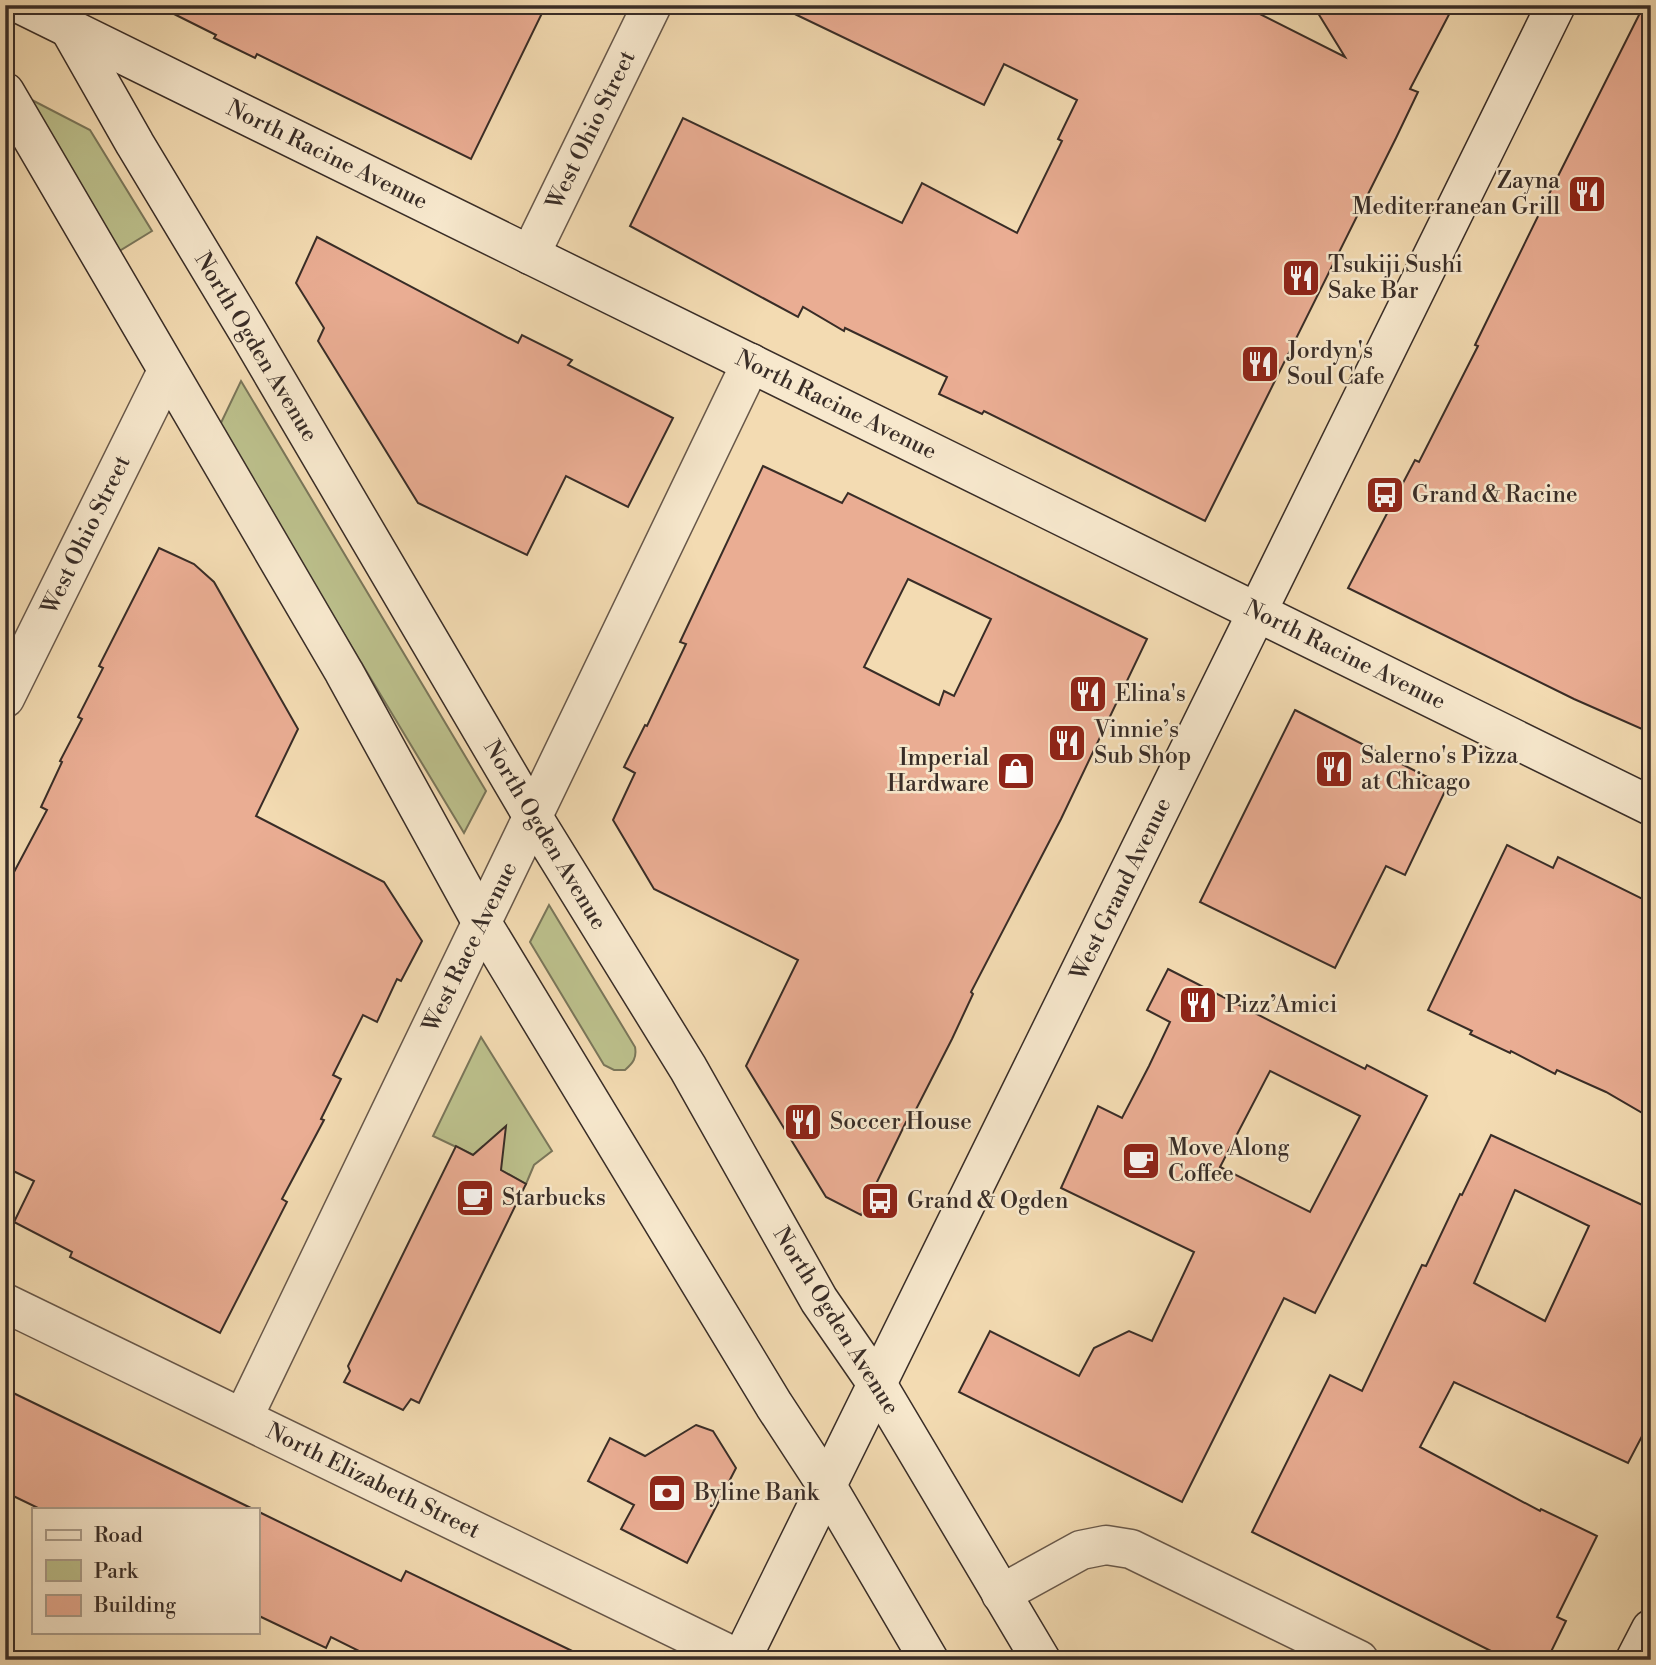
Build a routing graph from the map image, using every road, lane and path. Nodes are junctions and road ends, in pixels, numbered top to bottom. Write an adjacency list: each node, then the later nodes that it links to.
1 (22, 5): 4 (main road, North Racine Avenue)
2 (652, 5): 6 (main road, West Ohio Street)
3 (1556, 5): 9 (main road, West Grand Avenue)
4 (62, 17): 6 (main road, North Racine Avenue); 12 (main road, North Ogden Avenue)
5 (5, 92): 8 (main road)
6 (530, 255): 7 (main road, North Racine Avenue)
7 (751, 363): 9 (main road, North Racine Avenue); 12 (main road, West Race Avenue)
8 (167, 371): 10 (main road, West Ohio Street); 13 (main road)
9 (1258, 612): 11 (main road, North Racine Avenue); 15 (main road, West Grand Avenue)
10 (5, 698)
11 (1651, 806)
12 (533, 817): 13 (main road, West Race Avenue); 15 (main road, North Ogden Avenue)
13 (482, 923): 16 (main road, West Race Avenue); 17 (main road)
14 (5, 1303): 16 (main road, North Elizabeth Street)
15 (877, 1384): 17 (main road, West Grand Avenue); 18 (main road, North Ogden Avenue)
16 (243, 1418): 20 (main road, North Elizabeth Street)
17 (827, 1486): 20 (main road, West Grand Avenue); 21 (main road)
18 (1001, 1594): 22 (main road, North Ogden Avenue); 23 (main road)
19 (1651, 1629): 24 (main road)
20 (741, 1660)
21 (929, 1660)
22 (1041, 1660)
23 (1359, 1660)
24 (1635, 1660)

